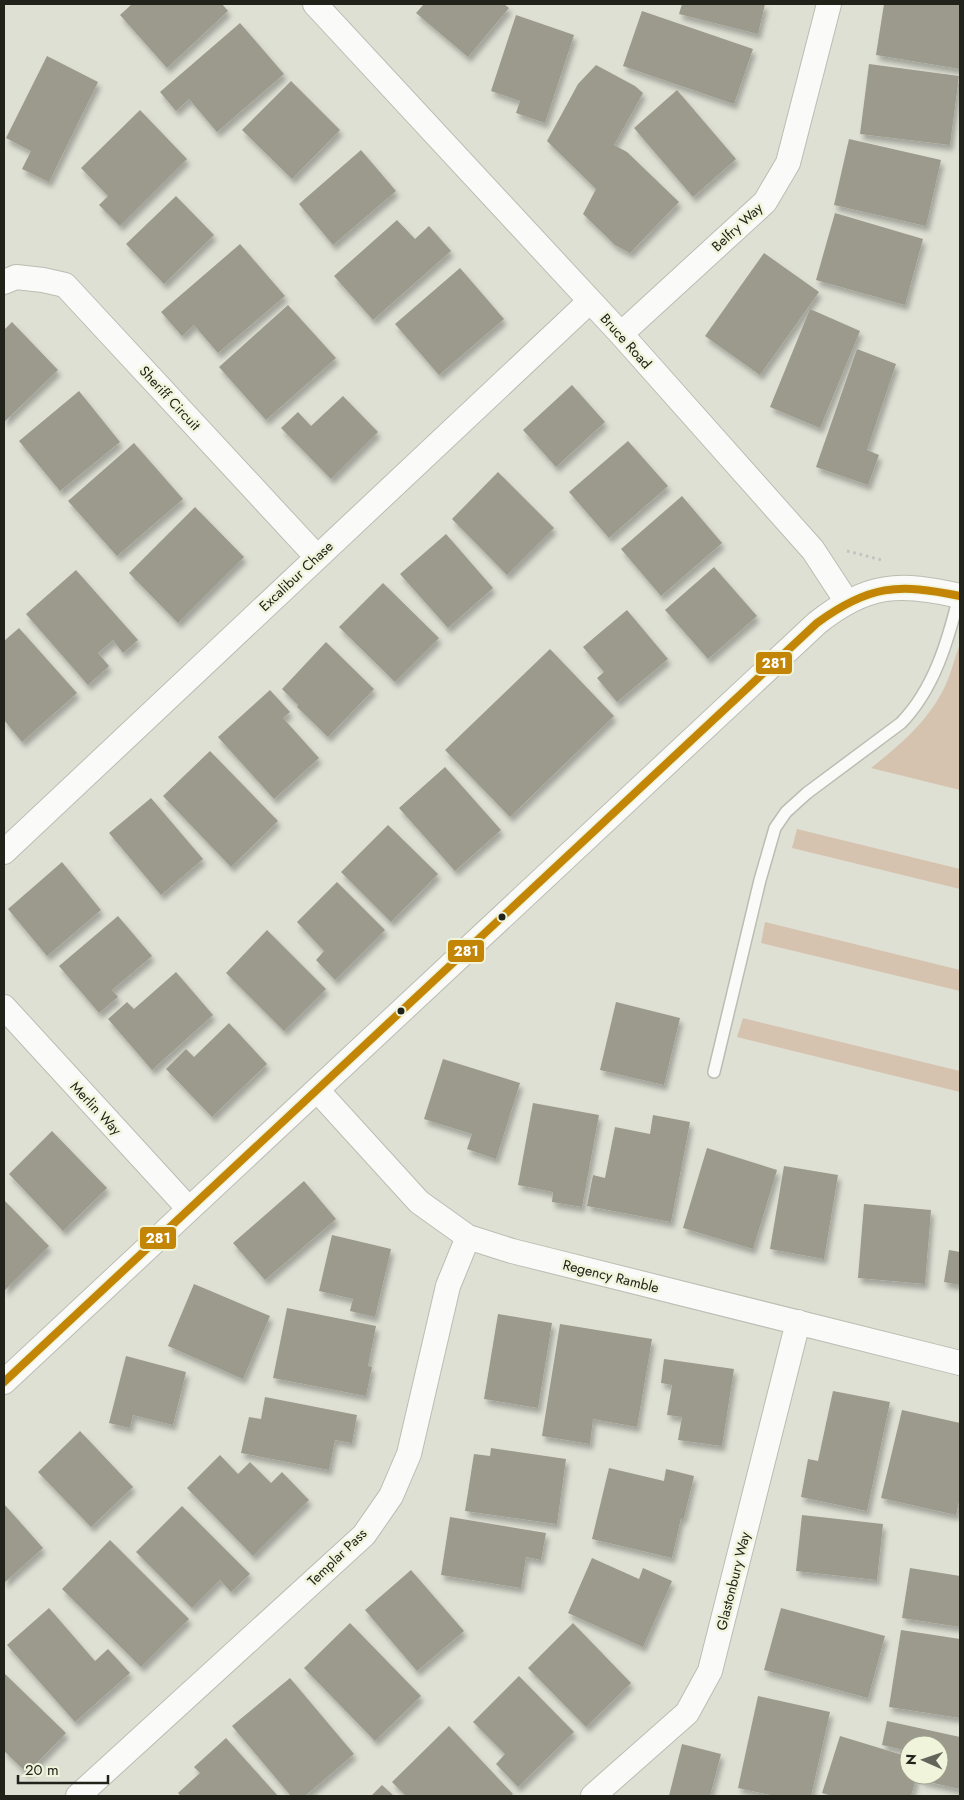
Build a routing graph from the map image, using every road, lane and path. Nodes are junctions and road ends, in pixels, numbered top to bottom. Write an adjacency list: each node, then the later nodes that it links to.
1 (315, 4): 4 (street, Bruce Road)
2 (829, 4): 5 (street, Belfry Way)
3 (4, 282): 7 (street, Sheriff Circuit)
4 (590, 301): 5 (street, Bruce Road); 7 (street, Excalibur Chase)
5 (621, 334): 10 (street, Bruce Road)
6 (840, 545): 8 (path)
7 (317, 557): 11 (street, Excalibur Chase)
8 (888, 560)
9 (959, 596): 10 (street); 13 (lane)
10 (847, 602): 14 (street)
11 (4, 852)
12 (4, 1007): 15 (street, Merlin Way)
13 (714, 1072)
14 (317, 1090): 15 (street); 16 (street, Regency Ramble)
15 (189, 1209): 19 (street)
16 (468, 1237): 17 (street, Regency Ramble); 20 (street, Templar Pass)
17 (798, 1322): 18 (street, Regency Ramble); 21 (street, Glastonbury Way)
18 (960, 1363)
19 (4, 1382)
20 (78, 1796)
21 (593, 1796)

